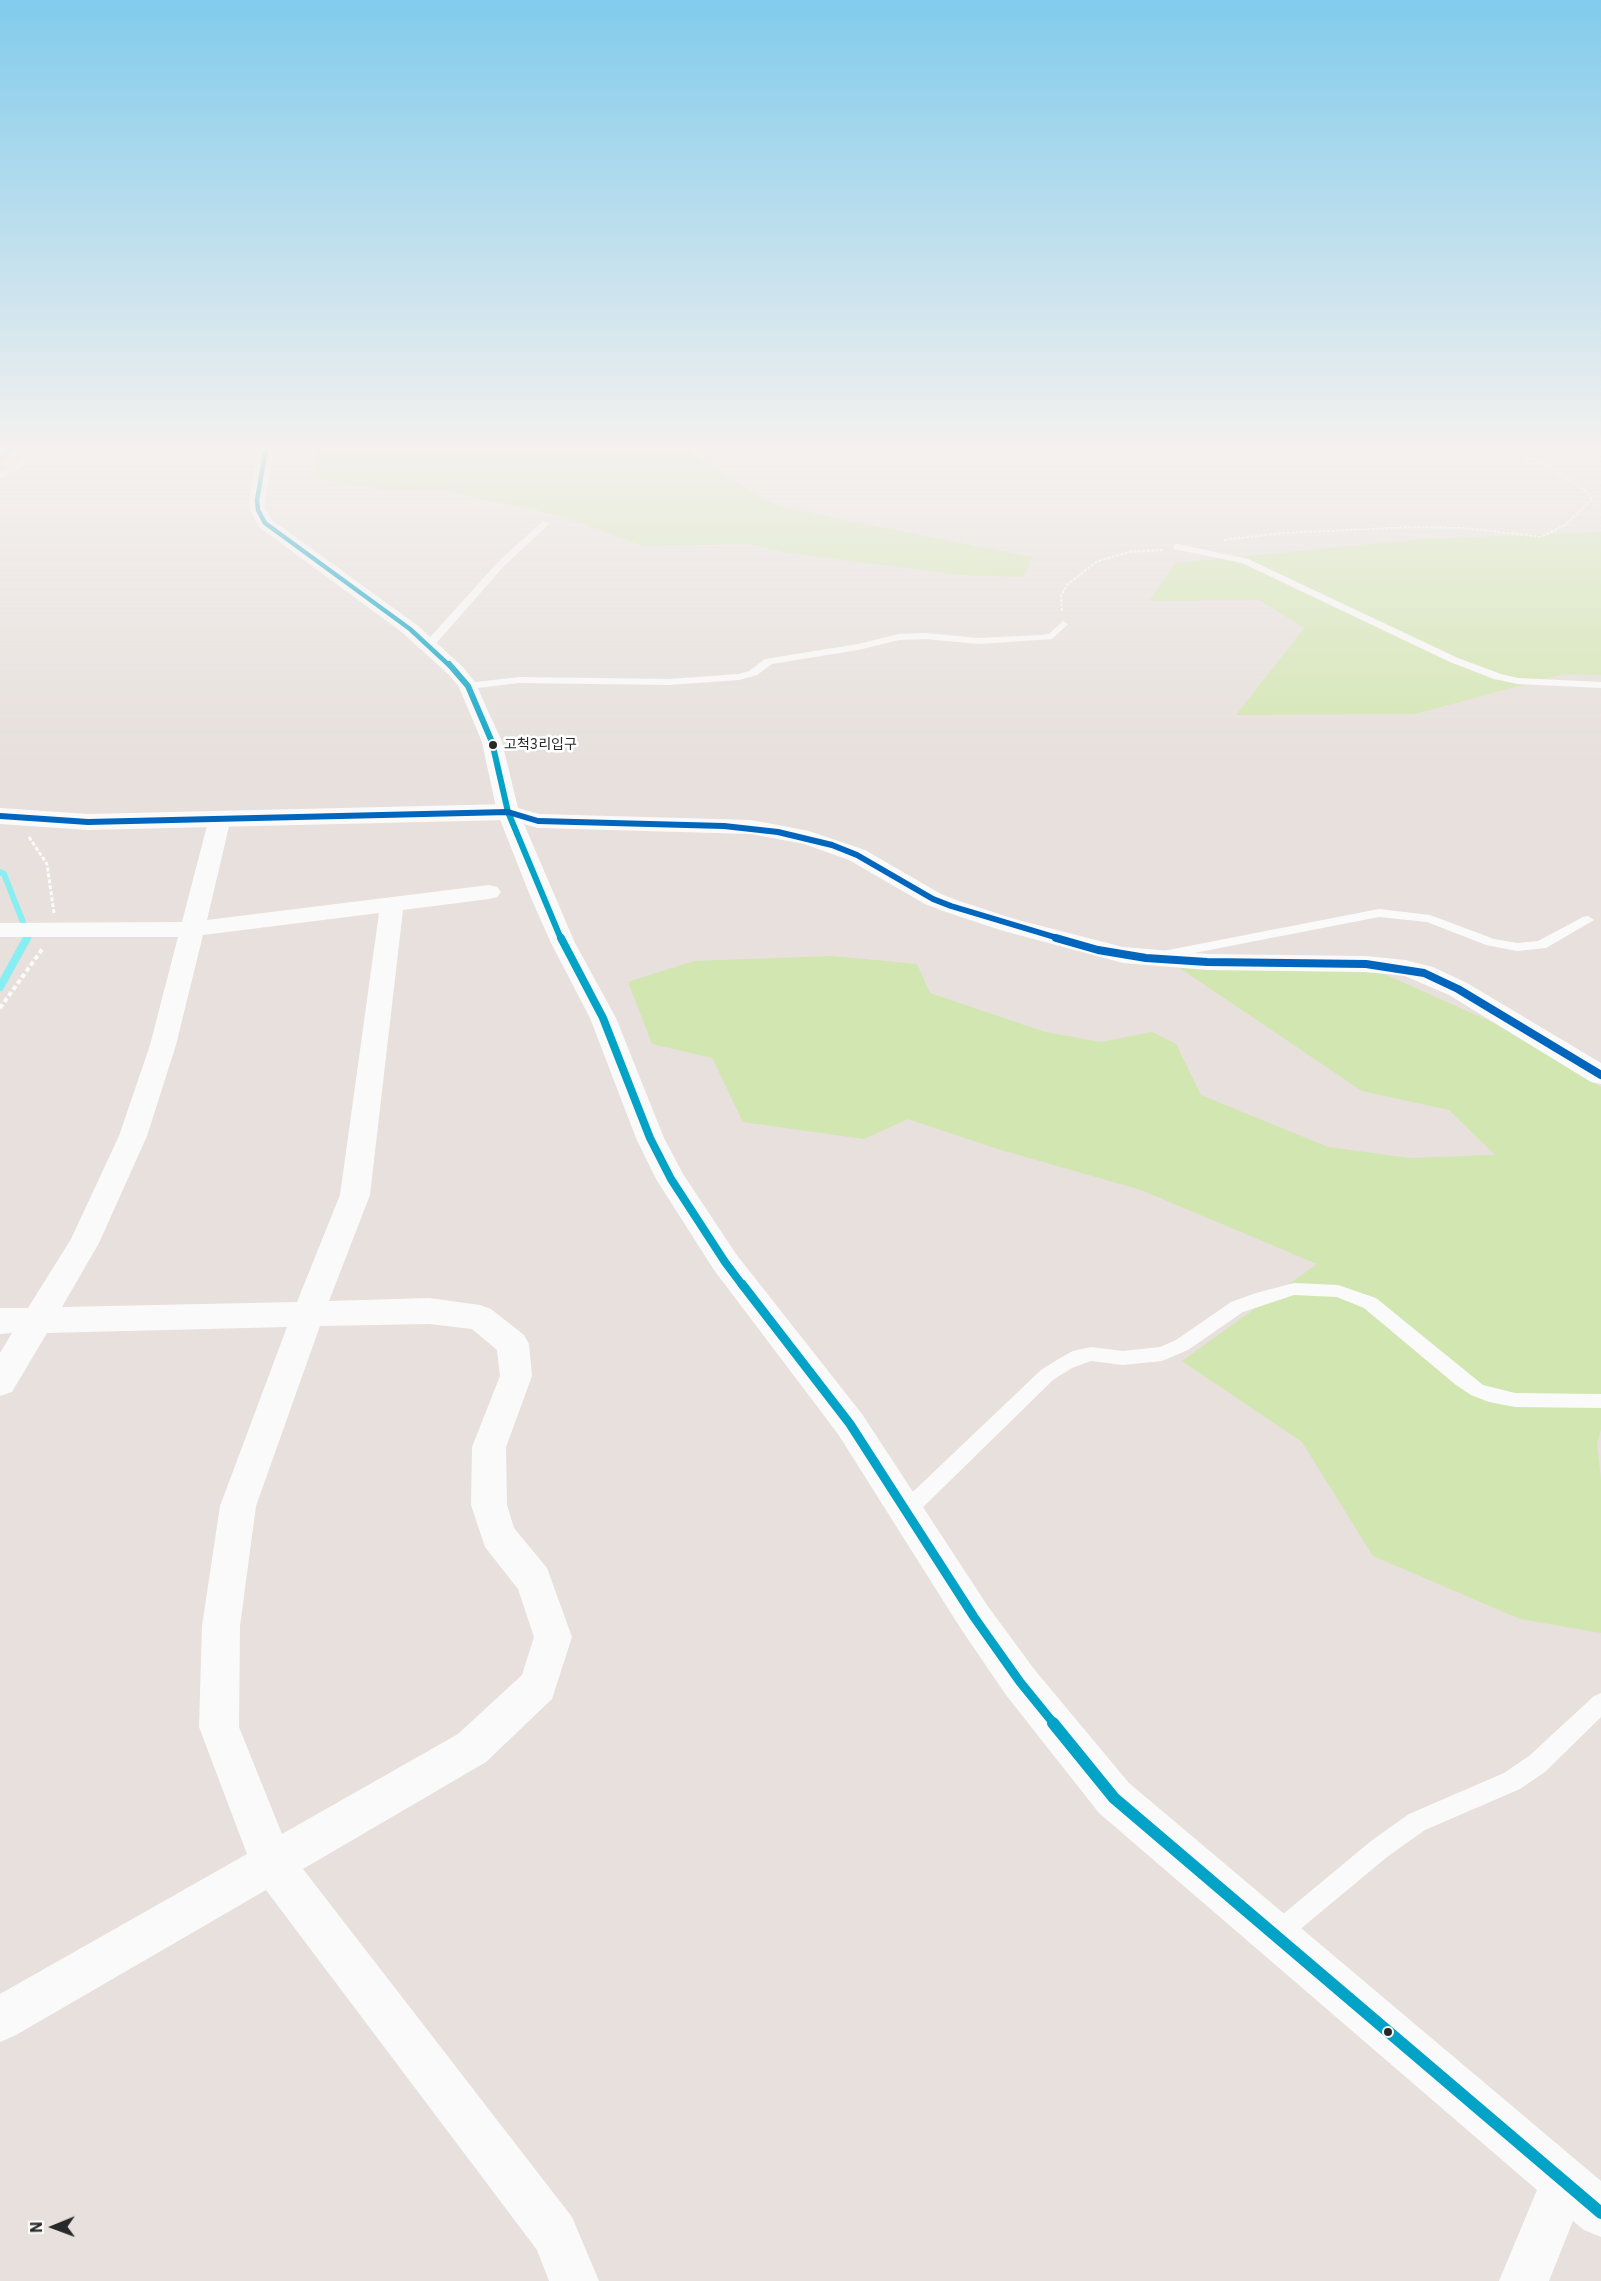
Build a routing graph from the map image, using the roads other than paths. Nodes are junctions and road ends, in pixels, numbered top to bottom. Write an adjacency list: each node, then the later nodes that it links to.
1 (309, 555): 5 (street)
2 (510, 555): 5 (lane)
3 (1226, 555): 6 (lane)
4 (1062, 624): 7 (lane)
5 (428, 645): 7 (street)
6 (1601, 684)
7 (468, 686): 8 (street)
8 (508, 812): 10 (street); 16 (street); 23 (street)
9 (0, 816): 10 (street)
10 (220, 818): 14 (street)
11 (489, 892): 12 (street)
12 (392, 904): 14 (street); 18 (street)
13 (1588, 920): 16 (lane)
14 (194, 929): 15 (street); 19 (street)
15 (0, 930)
16 (1146, 958): 17 (street)
17 (1601, 1075)
18 (308, 1314): 19 (street); 25 (street); 25 (street)
19 (37, 1320): 20 (street); 21 (street)
20 (0, 1321)
21 (0, 1382)
22 (1601, 1401): 23 (lane)
23 (905, 1512): 26 (street)
24 (1601, 1703): 26 (lane)
25 (272, 1863): 27 (street); 30 (street)
26 (1275, 1935): 28 (street)
27 (0, 2019)
28 (1564, 2183): 29 (street); 31 (street)
29 (1601, 2213)
30 (574, 2281)
31 (1524, 2281)

